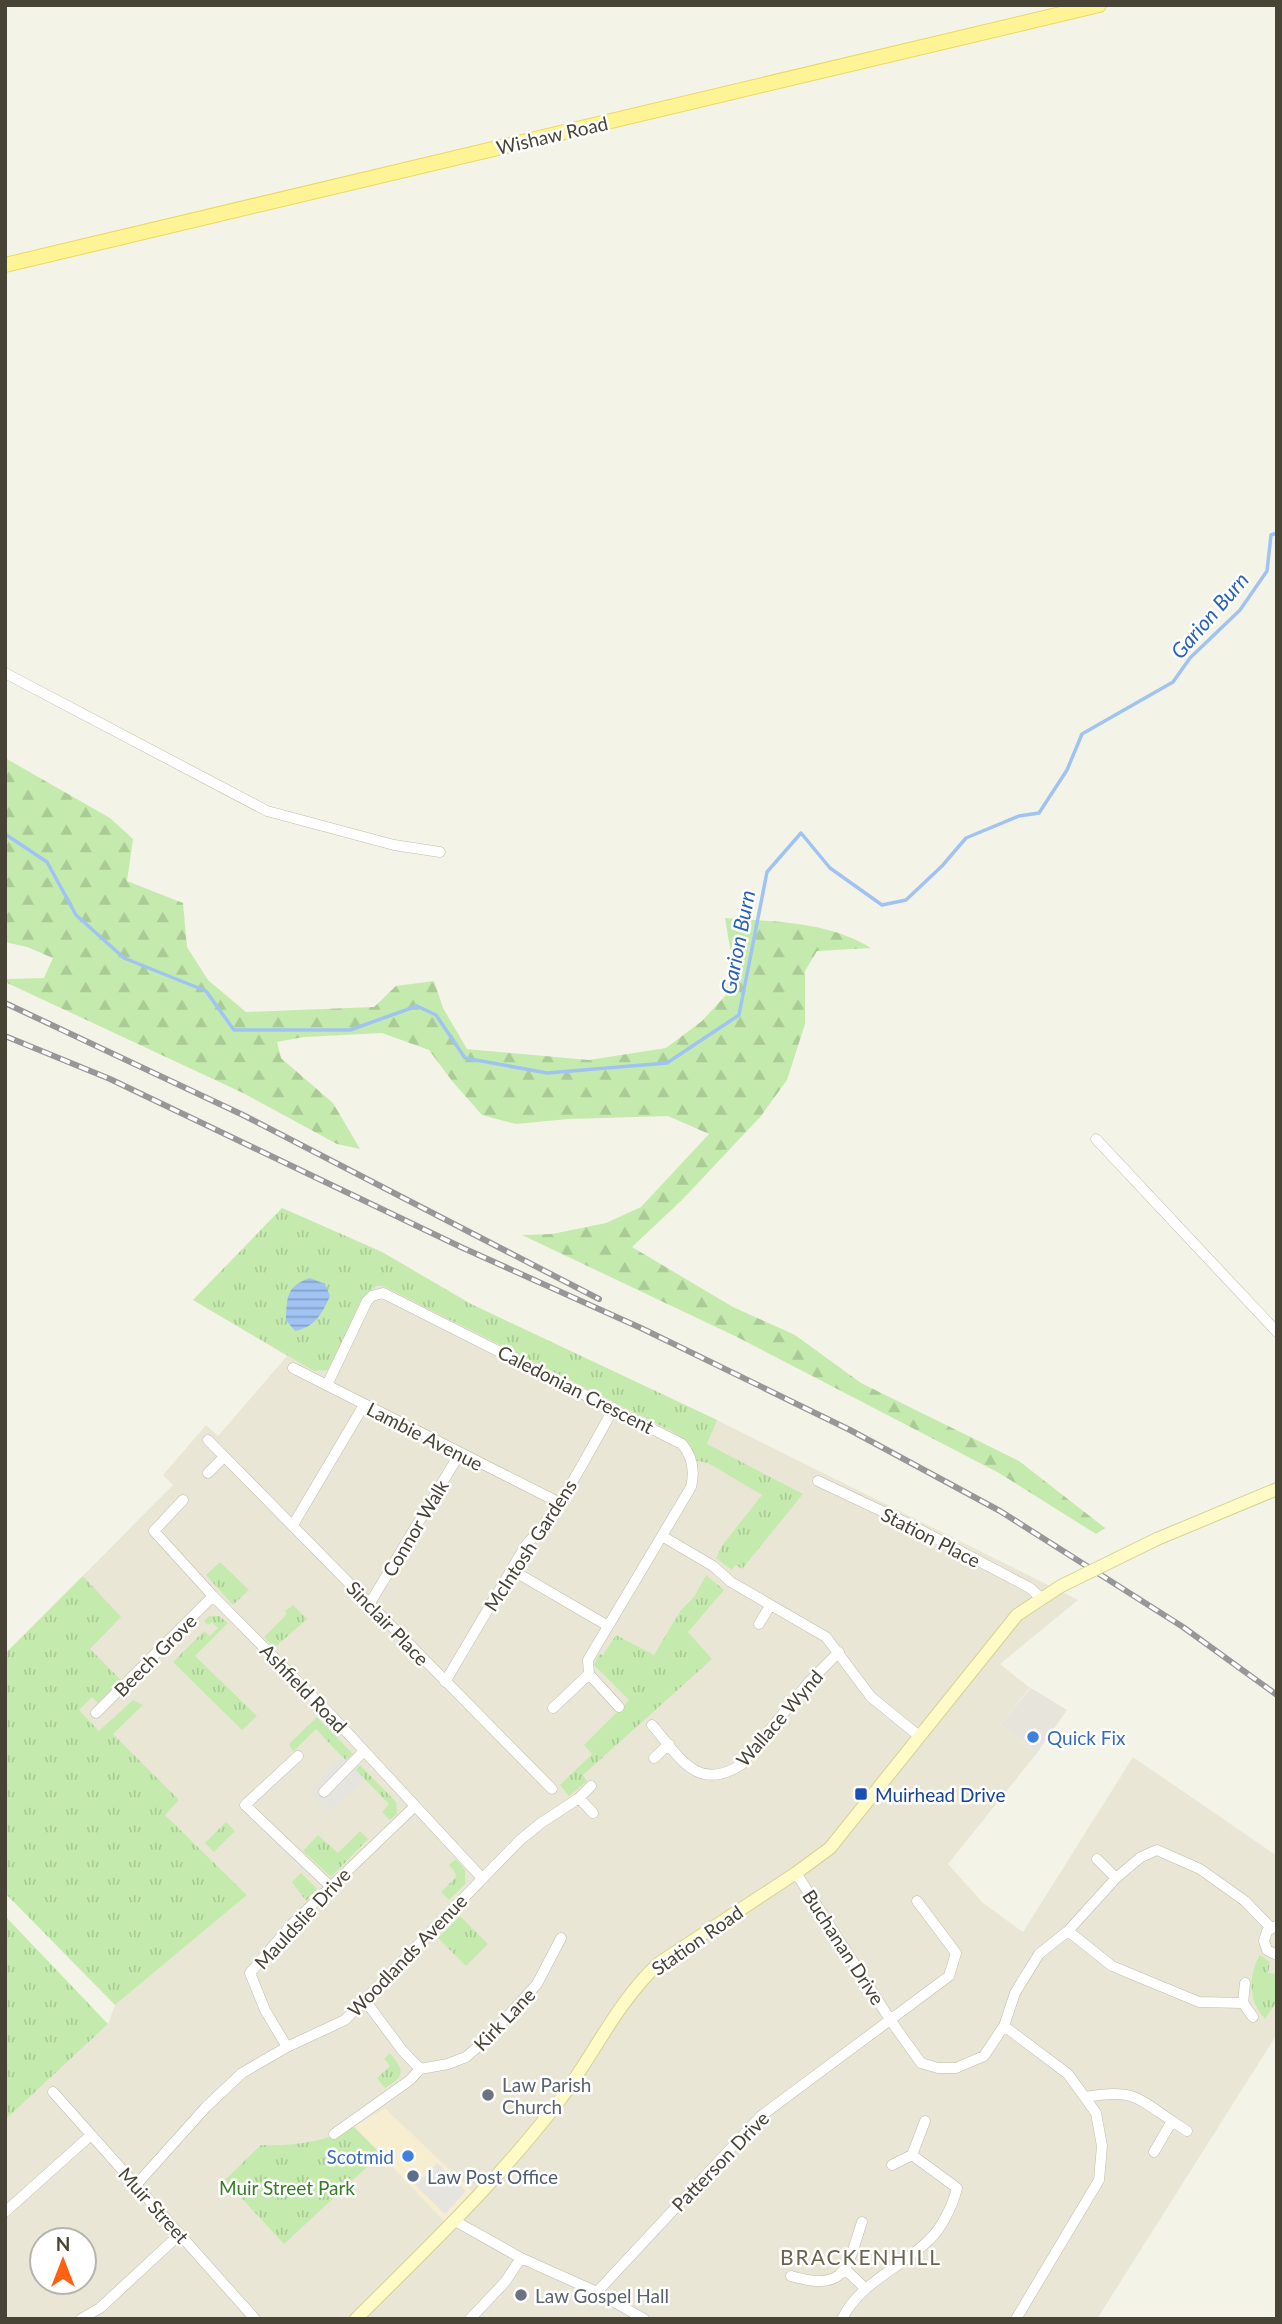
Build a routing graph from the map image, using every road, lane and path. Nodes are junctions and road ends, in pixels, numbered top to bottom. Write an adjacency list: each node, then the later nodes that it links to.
1 (1097, 6): 2 (main road, Wishaw Road)
2 (5, 265)
3 (5, 673): 4 (street)
4 (440, 852)
5 (1096, 1139): 6 (street)
6 (1277, 1332)
7 (293, 1368): 8 (street, Lambie Avenue)
8 (327, 1385): 9 (street, Lambie Avenue); 10 (street, Caledonian Crescent)
9 (364, 1405): 12 (street, Lambie Avenue); 19 (street)
10 (614, 1408): 18 (street, McIntosh Gardens); 20 (street, Caledonian Crescent)
11 (208, 1440): 13 (street, Sinclair Place)
12 (460, 1452): 18 (street, Lambie Avenue); 24 (street, Connor Walk)
13 (224, 1457): 14 (street); 19 (street, Sinclair Place)
14 (208, 1473)
15 (818, 1481): 23 (street, Station Place)
16 (1277, 1489): 23 (main road, Station Road, bridge)
17 (183, 1500): 22 (street, Ashfield Road)
18 (558, 1502): 21 (street, McIntosh Gardens)
19 (293, 1525): 24 (street, Sinclair Place)
20 (662, 1536): 25 (street); 27 (street, Caledonian Crescent)
21 (512, 1570): 27 (street); 30 (street, McIntosh Gardens)
22 (213, 1596): 33 (street, Beech Grove); 37 (street, Ashfield Road)
23 (1041, 1598): 35 (main road, Station Road)
24 (370, 1603): 30 (street, Sinclair Place)
25 (770, 1606): 26 (street); 28 (street)
26 (759, 1625)
27 (608, 1626): 29 (street, Caledonian Crescent)
28 (839, 1652): 35 (street); 36 (street, Wallace Wynd)
29 (589, 1674): 31 (street); 32 (street, Caledonian Crescent)
30 (445, 1682): 41 (street, Sinclair Place)
31 (619, 1707)
32 (553, 1708)
33 (96, 1713)
34 (652, 1725): 36 (street, Wallace Wynd)
35 (919, 1736): 47 (main road, Station Road)
36 (669, 1744): 39 (street)
37 (364, 1751): 42 (street); 44 (street, Ashfield Road)
38 (298, 1756): 50 (street)
39 (654, 1758)
40 (592, 1786): 43 (street, Woodlands Avenue)
41 (552, 1789)
42 (324, 1792)
43 (579, 1798): 45 (street); 48 (street, Woodlands Avenue)
44 (415, 1806): 48 (street, Ashfield Road); 50 (street, Mauldslie Drive)
45 (593, 1813)
46 (1097, 1859): 49 (street)
47 (796, 1873): 60 (street, Buchanan Drive); 76 (main road, Station Road)
48 (482, 1878): 57 (street, Woodlands Avenue)
49 (1116, 1878): 52 (street, Buchanan Drive); 53 (street, Buchanan Drive)
50 (330, 1886): 62 (street, Mauldslie Drive)
51 (917, 1901): 60 (street, Patterson Drive)
52 (1274, 1927): 55 (street)
53 (1068, 1931): 58 (street); 61 (street, Buchanan Drive)
54 (561, 1938): 63 (street, Kirk Lane)
55 (1277, 1955)
56 (1245, 1983): 58 (street)
57 (364, 1999): 62 (street, Woodlands Avenue); 63 (street)
58 (1243, 2003): 59 (street)
59 (1252, 2017)
60 (891, 2021): 61 (street, Buchanan Drive); 83 (street, Patterson Drive)
61 (1004, 2026): 65 (street)
62 (287, 2047): 74 (street, Woodlands Avenue)
63 (420, 2069): 69 (street)
64 (53, 2092): 70 (street, Muir Street)
65 (1084, 2097): 67 (street); 90 (street)
66 (925, 2121): 72 (street)
67 (1171, 2121): 68 (street); 71 (street)
68 (1186, 2131)
69 (334, 2134)
70 (91, 2135): 74 (street, Muir Street); 75 (street)
71 (1154, 2152)
72 (912, 2155): 73 (street); 82 (street)
73 (892, 2165)
74 (136, 2185): 78 (street, Muir Street)
75 (5, 2212)
76 (455, 2221): 79 (street); 86 (main road, Station Road)
77 (862, 2222): 80 (street)
78 (180, 2234): 84 (street); 85 (street, Muir Street)
79 (521, 2258): 83 (street); 87 (street)
80 (846, 2270): 81 (street); 82 (street)
81 (791, 2276)
82 (866, 2289): 89 (street)
83 (597, 2292): 88 (street)
84 (81, 2319)
85 (255, 2319)
86 (356, 2319)
87 (470, 2319)
88 (644, 2319)
89 (842, 2319)
90 (1016, 2319)

